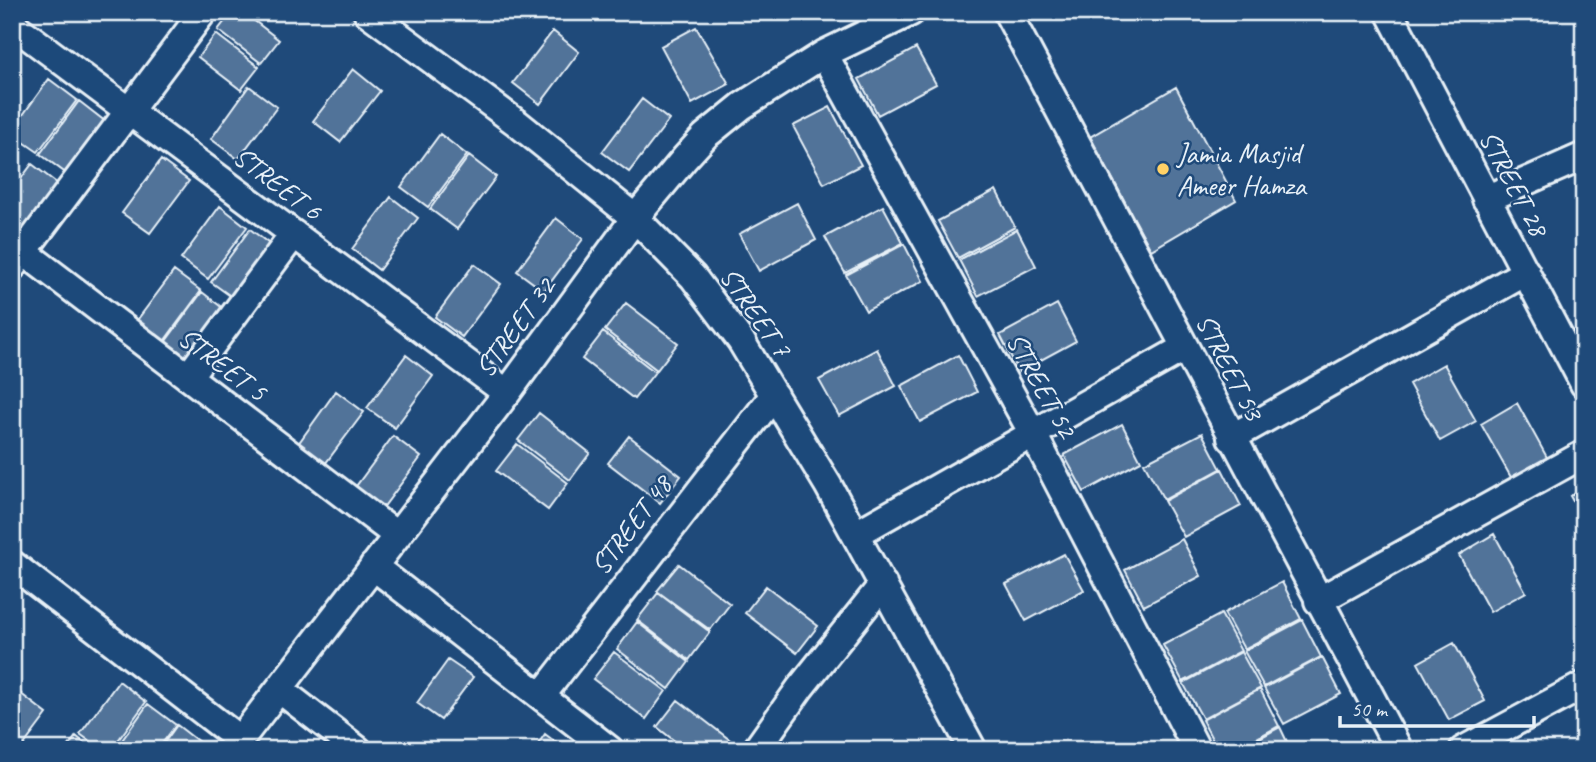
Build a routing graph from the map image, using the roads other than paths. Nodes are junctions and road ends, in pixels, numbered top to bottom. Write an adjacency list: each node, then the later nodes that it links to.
1 (203, 12): 8 (street)
2 (367, 12): 11 (street, STREET 7)
3 (911, 12): 7 (street, STREET 32)
4 (1007, 12): 15 (street, STREET 53)
5 (1389, 12): 10 (street, STREET 28)
6 (12, 24): 8 (street, STREET 6)
7 (824, 54): 11 (street, STREET 32); 20 (street, STREET 52)
8 (129, 111): 12 (street, STREET 6); 13 (street)
9 (1584, 156): 10 (street)
10 (1486, 199): 14 (street, STREET 28)
11 (635, 218): 18 (street, STREET 32); 19 (street, STREET 7)
12 (294, 234): 16 (street); 18 (street, STREET 6)
13 (16, 254): 16 (street, STREET 5)
14 (1526, 272): 17 (street, STREET 28); 21 (street)
15 (1184, 348): 20 (street); 21 (street, STREET 53)
16 (188, 377): 23 (street, STREET 5)
17 (1584, 384)
18 (507, 393): 23 (street, STREET 32)
19 (774, 395): 24 (street, STREET 7); 31 (street, STREET 48)
20 (1032, 432): 24 (street); 37 (street, STREET 52)
21 (1231, 438): 28 (street, STREET 53)
22 (1584, 454): 28 (street)
23 (395, 534): 26 (street, STREET 32)
24 (856, 534): 27 (street, STREET 7)
25 (12, 564): 32 (street)
26 (373, 566): 30 (street, STREET 32); 31 (street)
27 (883, 584): 35 (street); 36 (street, STREET 7)
28 (1318, 601): 38 (street, STREET 53)
29 (1584, 685): 39 (street)
30 (279, 689): 32 (street, STREET 32); 33 (street)
31 (542, 695): 34 (street)
32 (236, 745)
33 (358, 750)
34 (610, 750)
35 (756, 750)
36 (973, 750)
37 (1197, 750)
38 (1399, 750)
39 (1463, 750)

